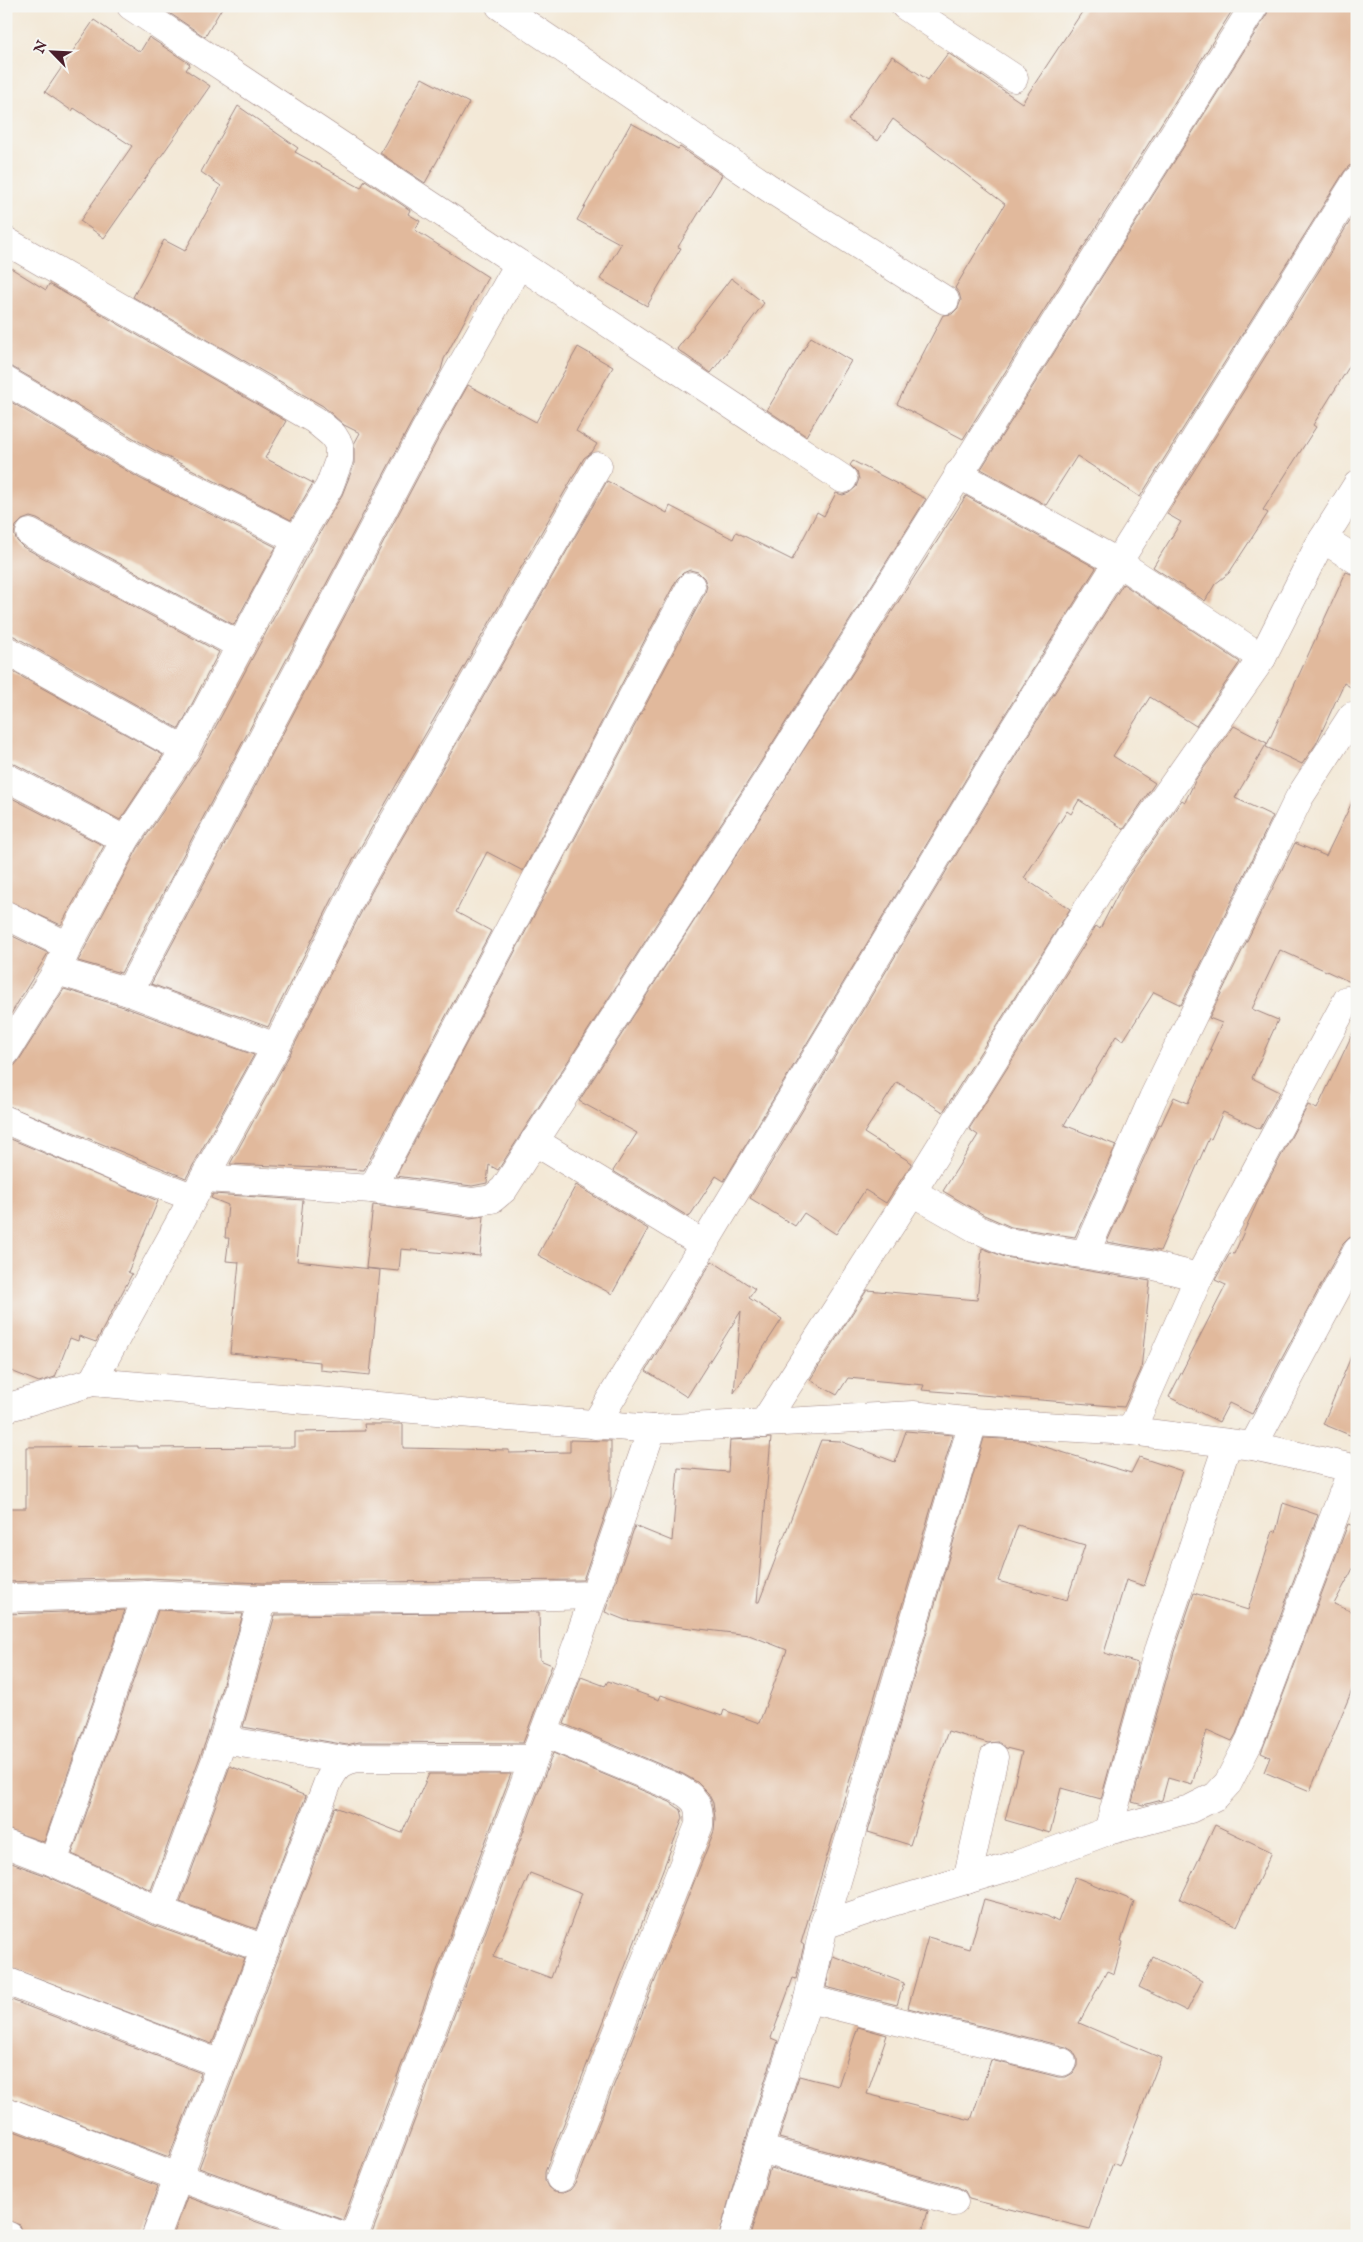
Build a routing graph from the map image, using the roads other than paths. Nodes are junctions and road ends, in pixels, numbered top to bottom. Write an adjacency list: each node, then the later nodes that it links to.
1 (131, 6): 8 (street)
2 (500, 6): 9 (street)
3 (906, 6): 5 (street)
4 (1254, 6): 12 (street)
5 (1014, 78)
6 (1357, 180): 19 (street)
7 (6, 241): 17 (street)
8 (519, 264): 13 (street); 31 (street)
9 (945, 300)
10 (6, 381): 17 (street)
11 (598, 466): 33 (street)
12 (958, 474): 19 (street); 36 (street)
13 (843, 479)
14 (1357, 485): 16 (street)
15 (30, 533): 21 (street)
16 (1323, 539): 18 (street); 23 (street)
17 (297, 540): 21 (street)
18 (1357, 560)
19 (1119, 563): 23 (street); 40 (street)
20 (691, 586): 38 (street)
21 (241, 646): 25 (street)
22 (6, 650): 25 (street)
23 (1262, 658): 39 (street)
24 (1357, 719): 42 (street)
25 (185, 750): 27 (street)
26 (6, 776): 27 (street)
27 (125, 840): 29 (street)
28 (6, 915): 29 (street)
29 (68, 946): 30 (street)
30 (57, 971): 31 (street); 34 (street)
31 (130, 992): 33 (street)
32 (1347, 1000): 43 (street)
33 (276, 1047): 37 (street)
34 (7, 1048)
35 (6, 1120): 37 (street)
36 (534, 1141): 38 (street); 40 (street)
37 (199, 1187): 38 (street); 44 (street)
38 (372, 1189)
39 (912, 1192): 42 (street); 47 (street)
40 (703, 1244): 48 (street)
41 (1357, 1251): 51 (street)
42 (1085, 1254): 43 (street)
43 (1199, 1277): 50 (street)
44 (92, 1382): 45 (street); 48 (street)
45 (6, 1408)
46 (973, 1422): 47 (street); 50 (street); 67 (street)
47 (764, 1424): 49 (street)
48 (595, 1425): 49 (street)
49 (652, 1429): 54 (street)
50 (1131, 1431): 51 (street)
51 (1240, 1444): 52 (street); 62 (street)
52 (1354, 1469): 62 (street)
53 (147, 1594): 55 (street); 56 (street); 64 (street)
54 (594, 1595): 56 (street); 57 (street)
55 (6, 1598)
56 (263, 1599): 58 (street)
57 (544, 1733): 60 (street); 76 (street)
58 (223, 1740): 61 (street); 66 (street)
59 (994, 1757): 65 (street)
60 (533, 1759): 61 (street); 80 (street)
61 (344, 1760): 68 (street)
62 (1108, 1831): 65 (street)
63 (6, 1844): 64 (street)
64 (53, 1862): 66 (street)
65 (967, 1880): 67 (street)
66 (160, 1911): 68 (street)
67 (824, 1925): 70 (street)
68 (265, 1949): 72 (street)
69 (6, 1981): 72 (street)
70 (808, 2000): 71 (street); 74 (street)
71 (1062, 2062)
72 (222, 2064): 75 (street)
73 (6, 2111): 75 (street)
74 (759, 2149): 77 (street); 81 (street)
75 (178, 2177): 78 (street); 79 (street)
76 (560, 2178)
77 (954, 2202)
78 (156, 2236)
79 (343, 2236)
80 (354, 2236)
81 (734, 2236)

